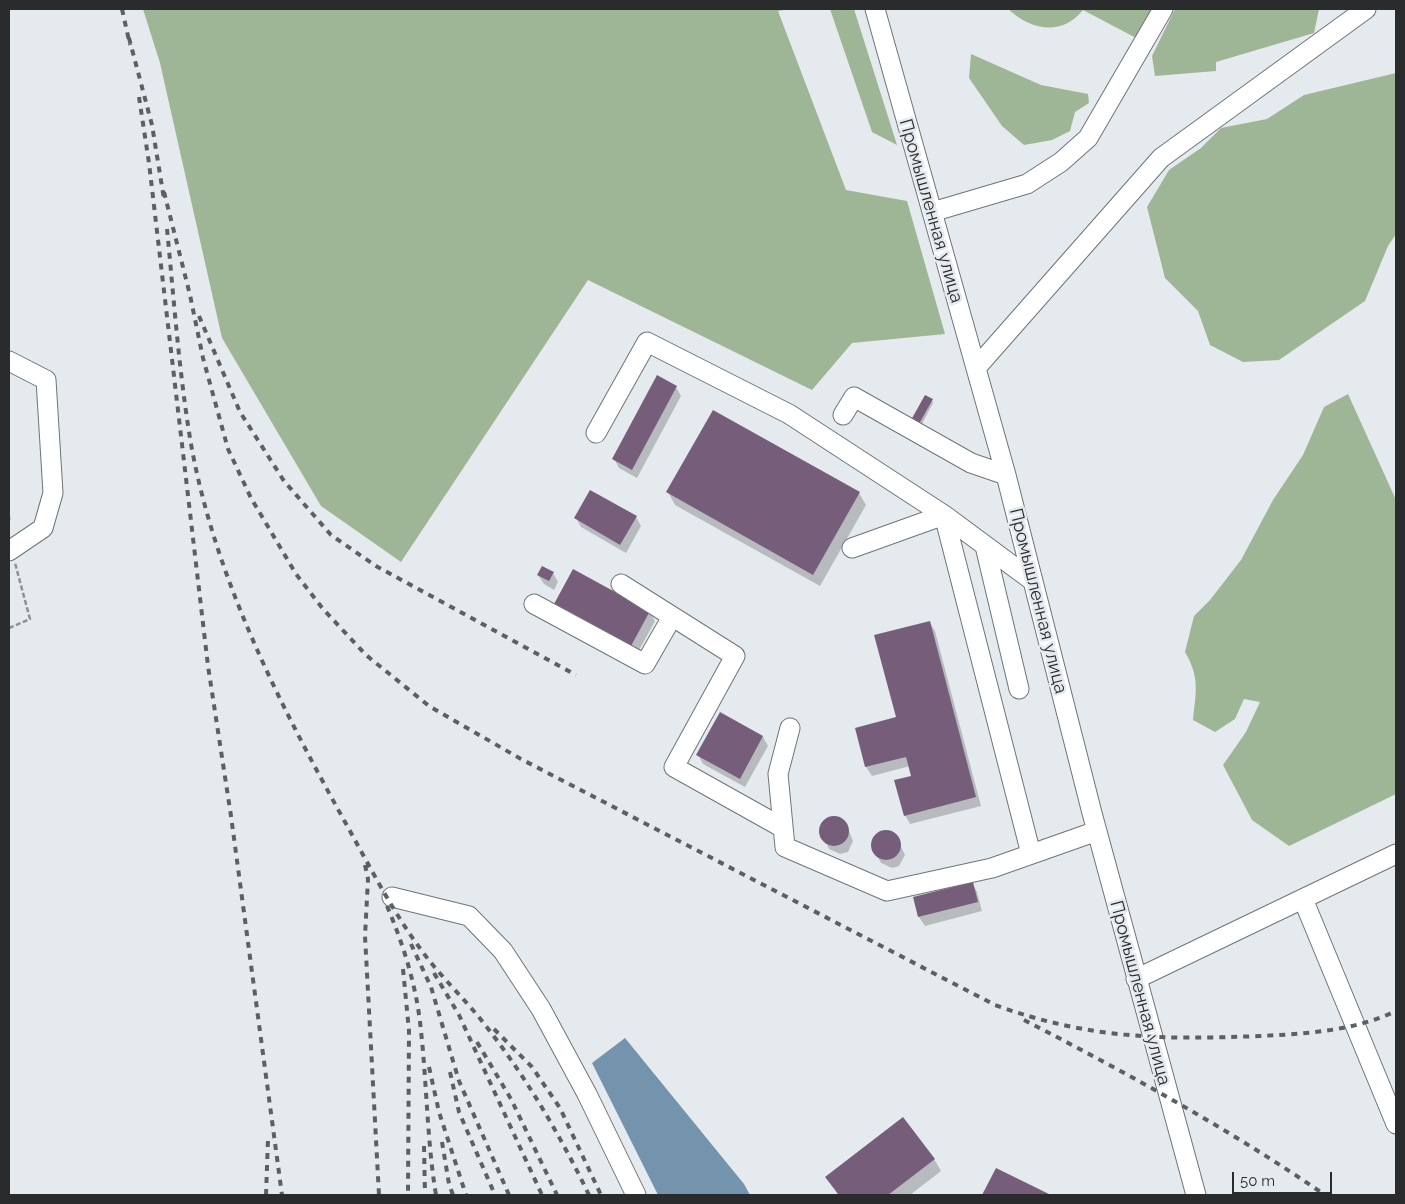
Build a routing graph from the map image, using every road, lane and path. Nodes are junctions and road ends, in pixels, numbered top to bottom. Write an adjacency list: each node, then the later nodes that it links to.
1 (875, 9): 4 (street, Промышленная улица)
2 (1163, 9): 4 (street)
3 (1366, 9): 6 (street)
4 (932, 212): 6 (street, Промышленная улица)
5 (9, 361): 13 (street)
6 (976, 368): 9 (street, Промышленная улица)
7 (843, 415): 9 (street)
8 (596, 433): 10 (street)
9 (1006, 475): 14 (street, Промышленная улица)
10 (944, 515): 11 (street); 12 (street); 23 (street)
11 (985, 546): 14 (street); 19 (street)
12 (852, 548)
13 (10, 551): 18 (path)
14 (1033, 581): 22 (street, Промышленная улица)
15 (621, 584): 17 (street)
16 (534, 604): 17 (street)
17 (672, 617): 21 (street)
18 (9, 628)
19 (1019, 689)
20 (790, 728): 21 (street)
21 (783, 828): 23 (street)
22 (1097, 832): 23 (street); 27 (street, Промышленная улица)
23 (1031, 854)
24 (1396, 854): 26 (street)
25 (392, 896): 29 (street)
26 (1303, 899): 27 (street); 28 (street)
27 (1136, 979): 30 (street, Промышленная улица)
28 (1396, 1124)
29 (636, 1195)
30 (1196, 1195)

